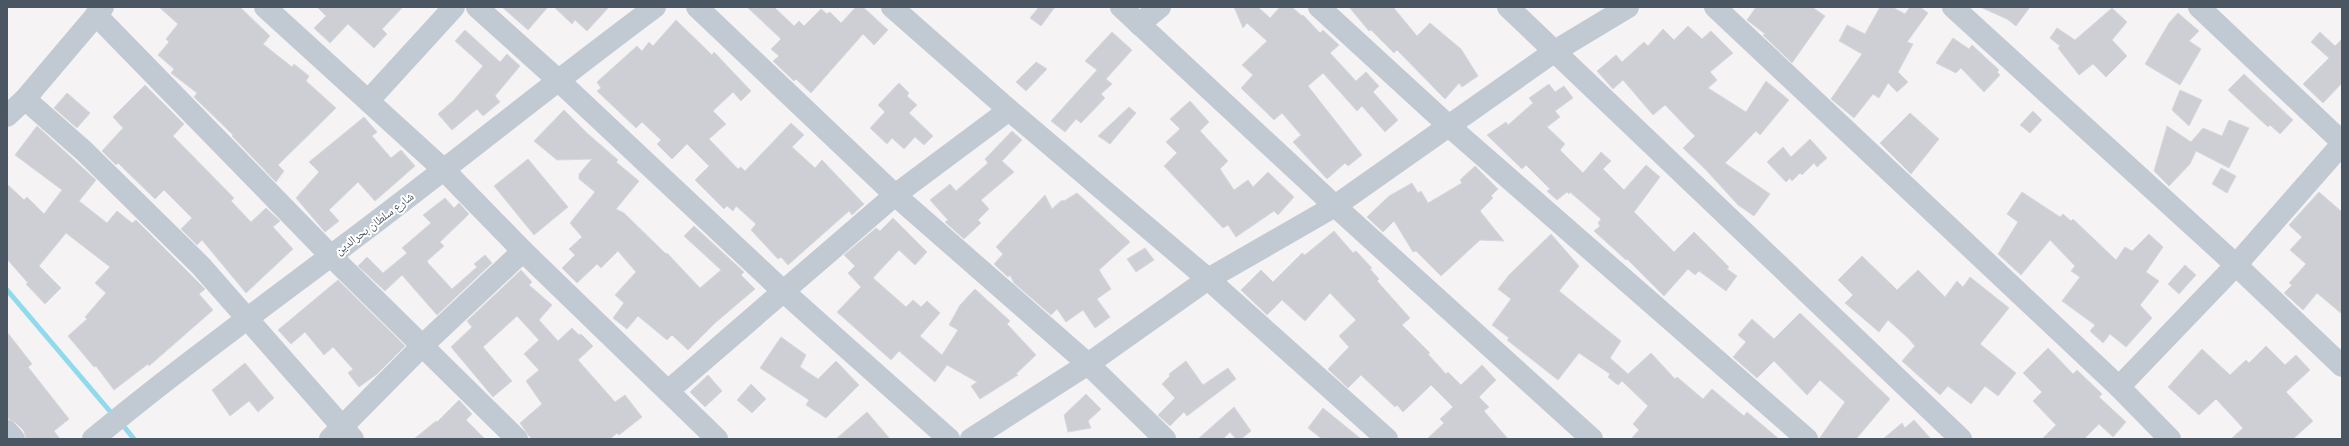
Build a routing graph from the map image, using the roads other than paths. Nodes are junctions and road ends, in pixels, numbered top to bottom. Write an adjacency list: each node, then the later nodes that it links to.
1 (266, 7): 20 (street)
2 (454, 7): 20 (street)
3 (477, 7): 18 (street)
4 (655, 7): 18 (street, شارع سلطان بحرالدين)
5 (697, 7): 26 (street)
6 (892, 7): 21 (street)
7 (1121, 7): 16 (street)
8 (1160, 7): 16 (street)
9 (1319, 7): 23 (street)
10 (1508, 7): 17 (street)
11 (1628, 7): 17 (street)
12 (1715, 7): 37 (street)
13 (1953, 7): 30 (street)
14 (2199, 7): 24 (street)
15 (99, 11): 19 (street); 29 (street)
16 (1139, 24): 27 (street)
17 (1555, 51): 23 (street); 51 (street)
18 (558, 80): 25 (street, شارع سلطان بحرالدين); 32 (street)
19 (25, 99): 22 (street); 33 (street)
20 (369, 100): 25 (street)
21 (1009, 110): 26 (street); 31 (street)
22 (7, 116)
23 (1450, 127): 27 (street); 50 (street)
24 (2342, 143): 30 (street)
25 (444, 170): 28 (street); 29 (street, شارع سلطان بحرالدين)
26 (895, 195): 32 (street); 35 (street)
27 (1335, 206): 31 (street); 49 (street)
28 (524, 251): 34 (street); 38 (street)
29 (331, 256): 33 (street, شارع سلطان بحرالدين); 34 (street)
30 (2236, 265): 36 (street); 37 (street)
31 (1208, 279): 35 (street); 48 (street)
32 (783, 291): 38 (street); 45 (street)
33 (248, 318): 40 (street); 42 (street, شارع سلطان بحرالدين)
34 (423, 346): 40 (street); 43 (street)
35 (1088, 364): 46 (street); 47 (street)
36 (2342, 366)
37 (2119, 387): 52 (street)
38 (668, 391): 44 (street)
39 (7, 431): 41 (street)
40 (342, 435)
41 (14, 439)
42 (93, 439)
43 (517, 439)
44 (717, 439)
45 (949, 439)
46 (971, 439)
47 (1165, 439)
48 (1387, 439)
49 (1592, 439)
50 (1807, 439)
51 (1961, 439)
52 (2170, 439)

